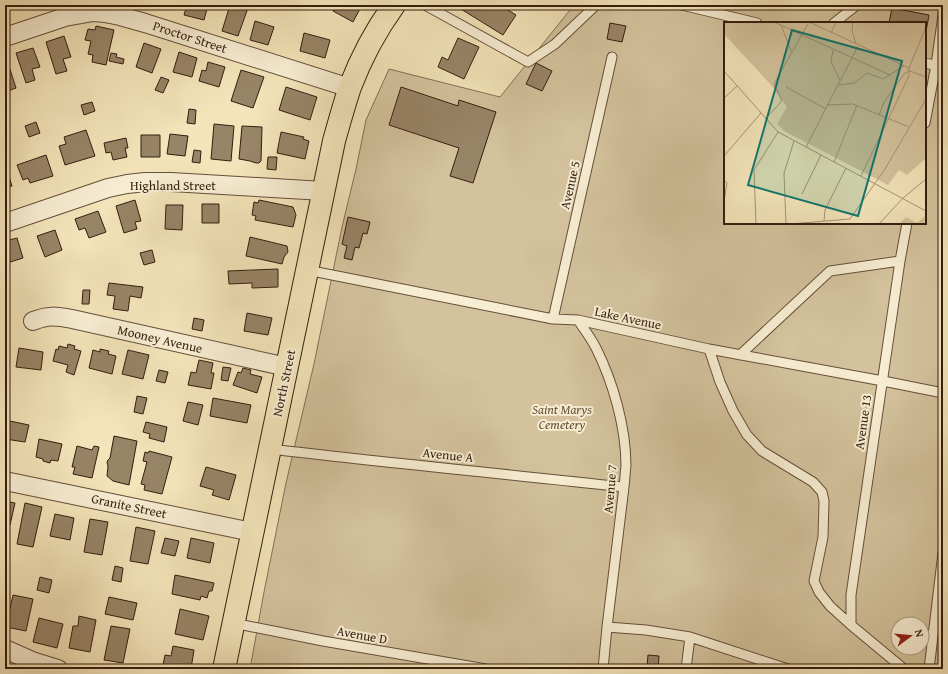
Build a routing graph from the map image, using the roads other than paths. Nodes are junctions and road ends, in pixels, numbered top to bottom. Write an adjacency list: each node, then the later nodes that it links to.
1 (394, 5): 13 (highway, North Street)
2 (425, 5): 3 (lane)
3 (596, 5)
4 (682, 5): 7 (lane)
5 (857, 5): 8 (lane)
6 (943, 15): 12 (lane)
7 (753, 22)
8 (835, 22)
9 (5, 37): 13 (street, Proctor Street)
10 (612, 58): 20 (lane, Avenue 5)
11 (926, 63): 12 (lane)
12 (939, 66): 14 (lane)
13 (348, 93): 15 (highway, North Street)
14 (926, 119)
15 (324, 191): 16 (street, Highland Street); 19 (highway, North Street)
16 (5, 223)
17 (907, 224): 18 (lane, Avenue 13)
18 (900, 261): 24 (lane); 26 (lane, Avenue 13)
19 (307, 270): 20 (lane, Lake Avenue); 25 (highway, North Street)
20 (553, 319): 21 (lane, Lake Avenue)
21 (578, 320): 23 (lane, Lake Avenue); 30 (lane, Avenue 7)
22 (32, 321): 25 (street, Mooney Avenue)
23 (709, 349): 24 (lane, Lake Avenue); 34 (lane)
24 (740, 355): 26 (lane, Lake Avenue)
25 (287, 367): 28 (highway, North Street)
26 (882, 381): 27 (lane, Lake Avenue); 34 (lane, Avenue 13)
27 (943, 393)
28 (270, 449): 30 (lane, Avenue A); 31 (highway, North Street)
29 (5, 481): 31 (street, Granite Street)
30 (624, 487): 35 (lane, Avenue 7)
31 (252, 532): 33 (highway, North Street)
32 (943, 553): 45 (lane)
33 (233, 623): 39 (highway, North Street); 40 (lane, Avenue D)
34 (851, 625): 44 (lane)
35 (607, 627): 36 (lane); 41 (lane, Avenue 7)
36 (690, 637): 42 (lane); 43 (lane)
37 (5, 649): 38 (street)
38 (58, 669)
39 (224, 669)
40 (486, 669)
41 (603, 669)
42 (686, 669)
43 (788, 669)
44 (904, 669)
45 (929, 669)

